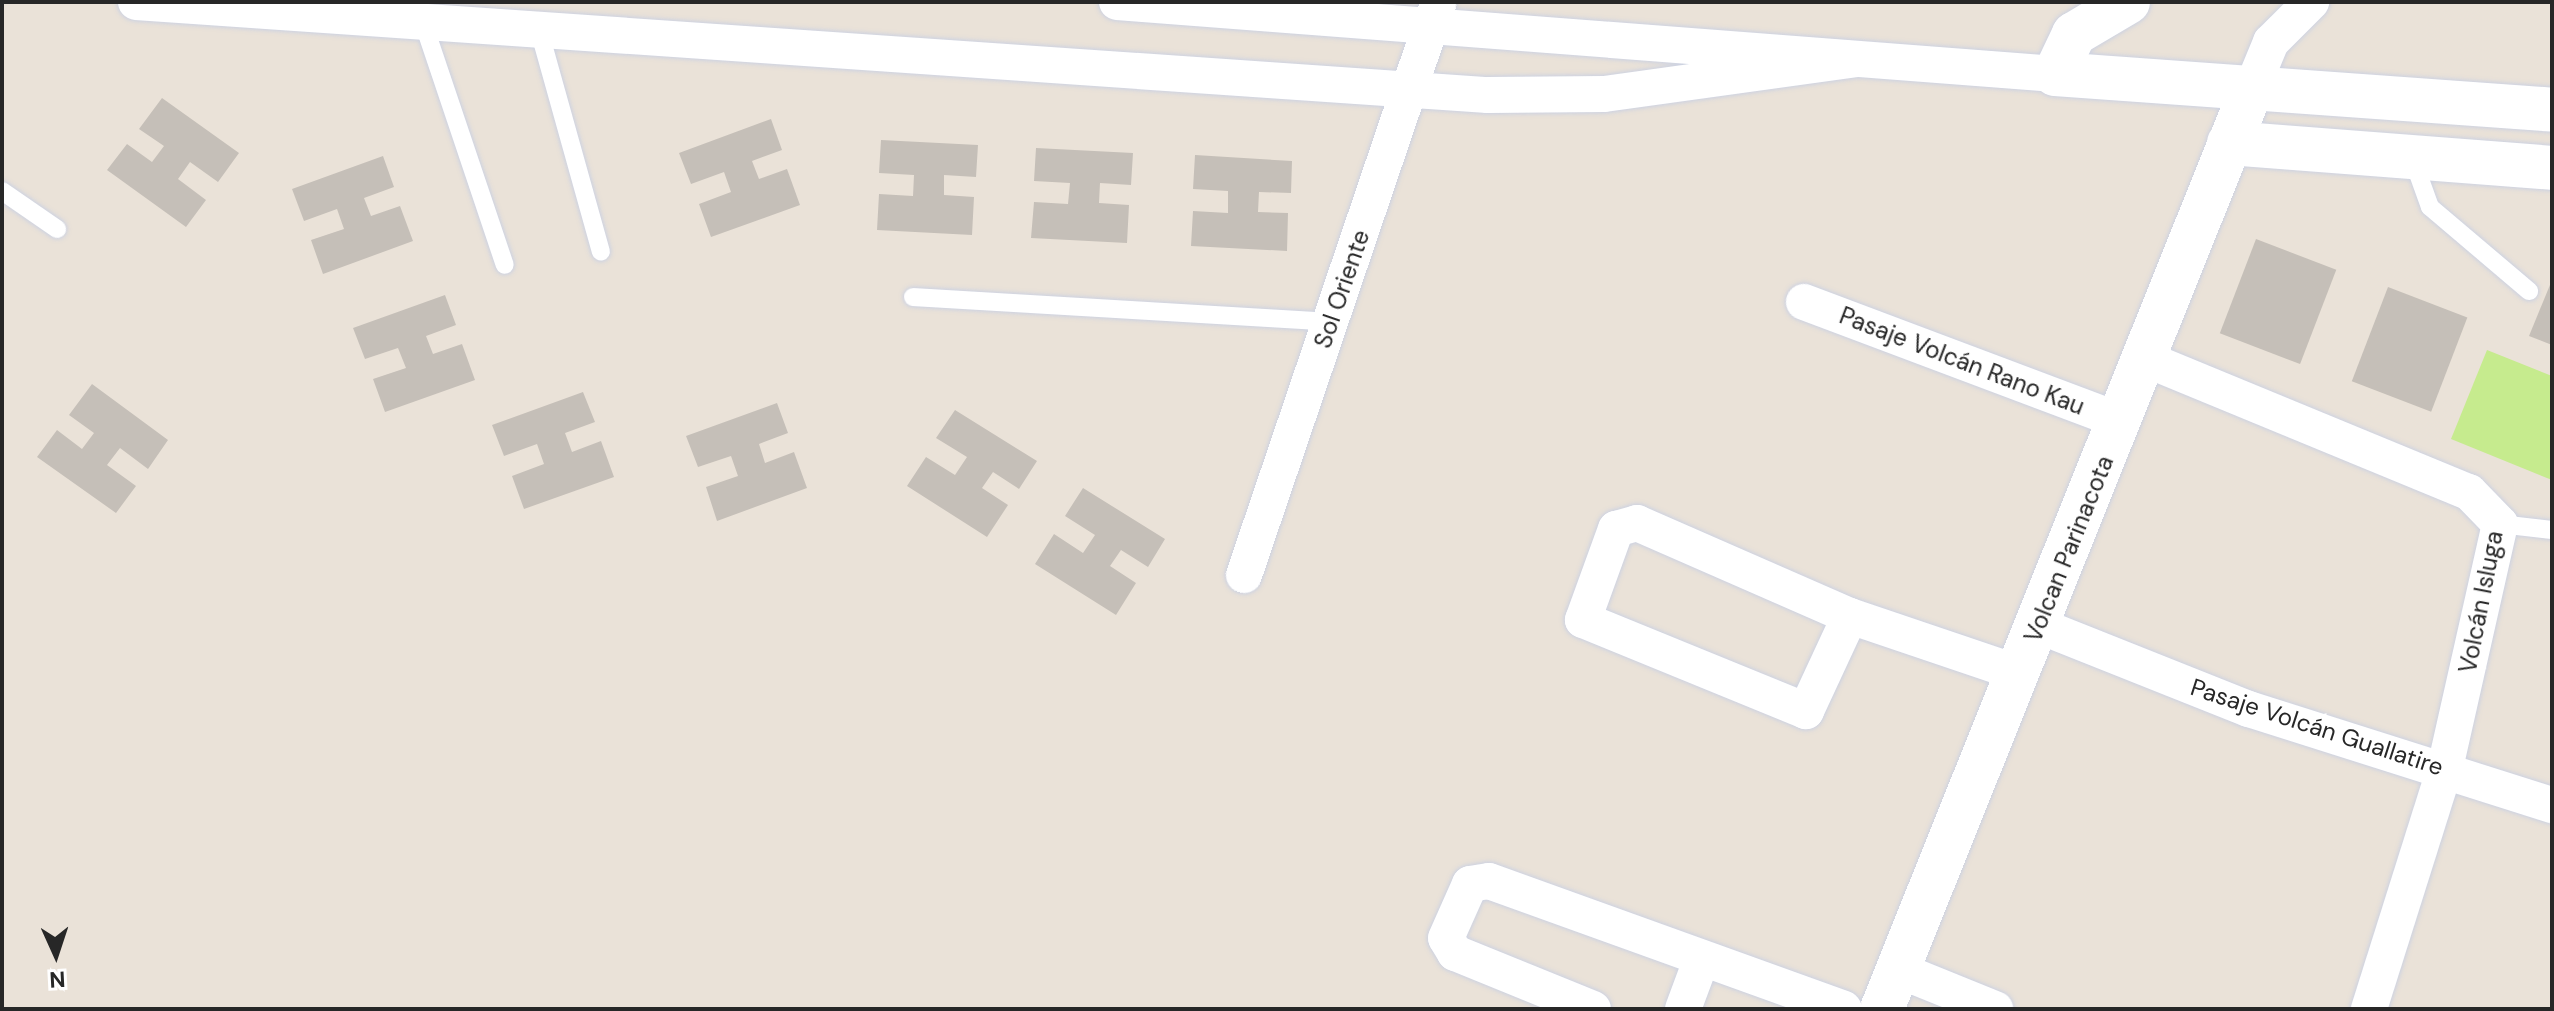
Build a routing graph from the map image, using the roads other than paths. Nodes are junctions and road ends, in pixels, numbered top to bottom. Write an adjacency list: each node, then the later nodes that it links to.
1 (136, 2): 6 (street)
2 (1117, 2): 5 (street)
3 (2128, 2): 9 (street)
4 (2311, 2): 10 (street)
5 (1435, 14): 8 (street); 11 (street, Sol Oriente)
6 (423, 22): 7 (street); 19 (lane)
7 (539, 30): 11 (street); 18 (lane)
8 (1856, 59): 9 (street); 11 (street)
9 (2055, 74): 10 (street)
10 (2252, 88): 12 (street); 13 (street, Volcan Parinacota)
11 (1410, 90): 23 (street, Sol Oriente)
12 (2552, 110)
13 (2229, 143): 14 (street); 24 (street, Volcan Parinacota)
14 (2412, 157): 15 (street); 20 (lane)
15 (2552, 168)
16 (2, 191): 17 (lane)
17 (57, 229)
18 (601, 252)
19 (505, 265)
20 (2529, 291)
21 (913, 297): 23 (lane)
22 (1804, 302): 25 (street, Pasaje Volcán Rano Kau)
23 (1331, 322): 28 (street, Sol Oriente)
24 (2148, 360): 25 (street, Volcan Parinacota); 26 (street, Volcán Isluga)
25 (2121, 421): 30 (street, Volcan Parinacota)
26 (2500, 524): 27 (lane); 32 (street, Volcán Isluga)
27 (2552, 530)
28 (1244, 575)
29 (1850, 616): 29 (street); 31 (street)
30 (2040, 626): 31 (street, Volcan Parinacota); 32 (street, Pasaje Volcán Guallatire)
31 (2018, 673): 35 (street, Volcan Parinacota)
32 (2445, 768): 33 (street, Pasaje Volcán Guallatire); 40 (street, Volcán Isluga)
33 (2552, 805)
34 (1702, 958): 36 (street); 37 (street); 38 (street)
35 (1889, 989): 39 (street)
36 (1593, 1009)
37 (1683, 1009)
38 (1844, 1009)
39 (1995, 1009)
40 (2369, 1009)

